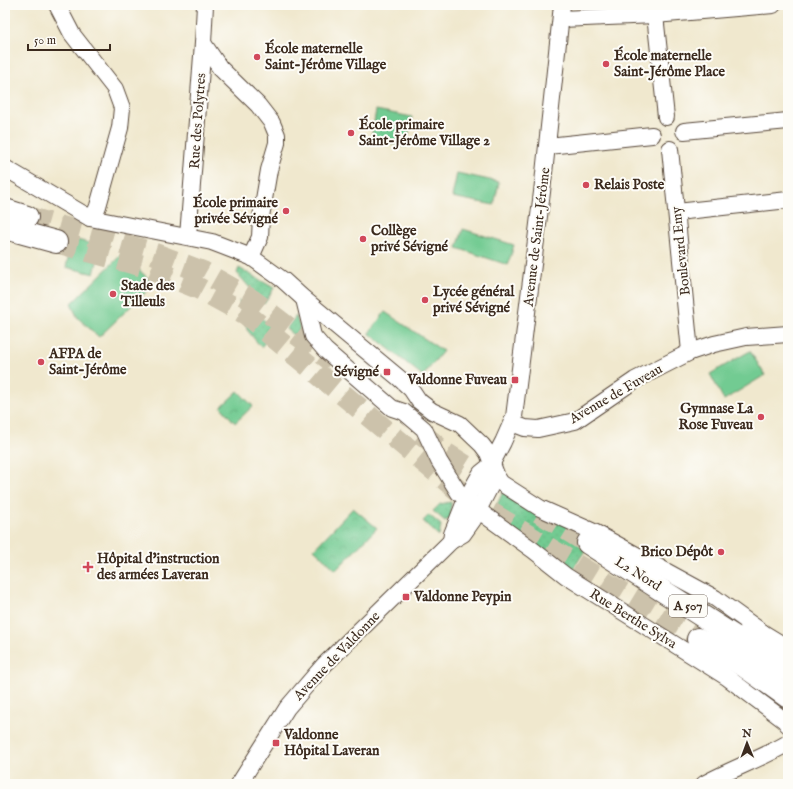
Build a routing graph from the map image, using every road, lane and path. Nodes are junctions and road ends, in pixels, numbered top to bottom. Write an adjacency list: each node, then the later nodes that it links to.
1 (57, 5): 18 (street)
2 (205, 5): 6 (street, Rue des Polytres)
3 (772, 5): 5 (street)
4 (562, 12): 5 (street); 11 (street, Avenue de Saint-Jérôme)
5 (655, 15): 7 (street)
6 (204, 43): 20 (street, Rue des Polytres); 22 (street)
7 (666, 117): 9 (street); 10 (street)
8 (788, 121): 9 (street)
9 (684, 131): 12 (street)
10 (652, 135): 11 (street); 12 (street)
11 (548, 146): 26 (street, Avenue de Saint-Jérôme)
12 (670, 149): 16 (street, Boulevard Emy)
13 (5, 168): 18 (street)
14 (788, 200): 16 (street)
15 (5, 210): 17 (highway)
16 (677, 212): 25 (street, Boulevard Emy)
17 (27, 217)
18 (90, 218): 20 (street)
19 (5, 228): 21 (highway)
20 (188, 236): 22 (street)
21 (56, 242)
22 (251, 257): 23 (street)
23 (304, 299): 27 (street); 28 (street, Rue Berthe Sylva)
24 (788, 334): 25 (street, Avenue de Fuveau)
25 (690, 352): 26 (street, Avenue de Fuveau)
26 (512, 423): 27 (street, Avenue de Saint-Jérôme)
27 (491, 465): 28 (street, Avenue de Valdonne); 29 (street, Avenue de Valdonne); 33 (street)
28 (466, 498): 29 (street, Rue Berthe Sylva); 30 (street, Avenue de Valdonne)
29 (479, 510): 30 (street, Avenue de Valdonne); 37 (street, Rue Berthe Sylva)
30 (451, 541): 39 (street, Avenue de Valdonne)
31 (588, 543): 33 (highway, L2 Nord / A 507)
32 (698, 639): 34 (highway)
33 (788, 664)
34 (756, 675): 35 (highway); 36 (highway)
35 (788, 697)
36 (788, 703)
37 (788, 726)
38 (787, 746): 40 (street)
39 (239, 784)
40 (704, 784)

